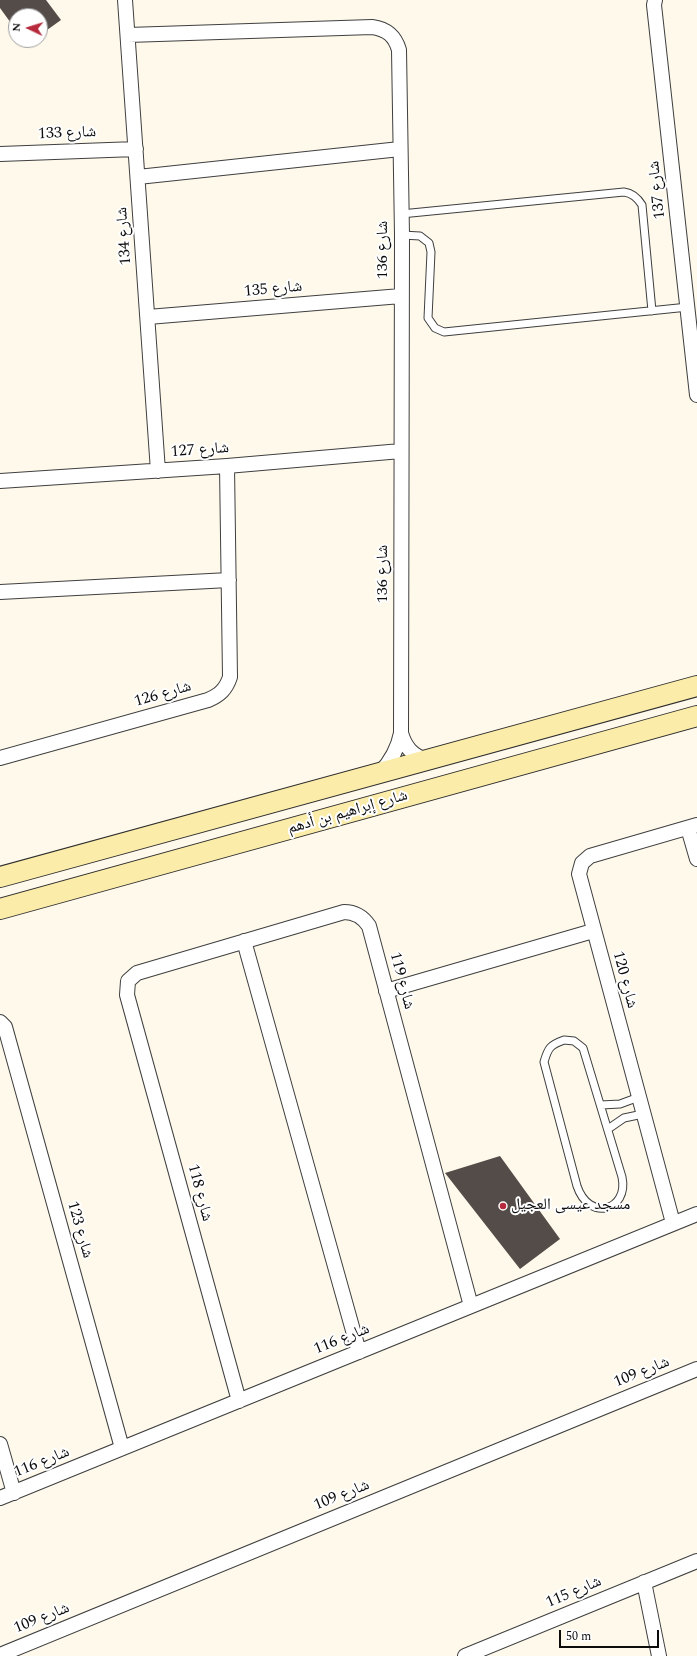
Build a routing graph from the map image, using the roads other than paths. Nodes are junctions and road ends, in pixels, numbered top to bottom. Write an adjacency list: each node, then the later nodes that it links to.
1 (125, 0): 3 (street, شارع 134)
2 (655, 0): 11 (street, شارع 137)
3 (128, 35): 4 (street, شارع 134); 5 (street, شارع 136)
4 (136, 149): 6 (street, شارع 133); 7 (street, شارع 134)
5 (400, 150): 7 (street); 8 (street, شارع 136)
6 (0, 154)
7 (138, 177): 13 (street, شارع 134)
8 (402, 214): 9 (street, شارع 136); 12 (lane)
9 (402, 235): 10 (street, شارع 136); 12 (lane)
10 (401, 296): 13 (street, شارع 135); 16 (street, شارع 136)
11 (688, 307): 12 (lane); 14 (street, شارع 137)
12 (652, 310)
13 (148, 317): 18 (street, شارع 134)
14 (696, 375): 15 (street, شارع 137)
15 (697, 395)
16 (401, 451): 17 (street, شارع 127); 24 (street, شارع 136)
17 (227, 466): 18 (street, شارع 127); 20 (street, شارع 126)
18 (158, 471): 19 (street, شارع 127)
19 (0, 481)
20 (229, 580): 21 (street); 25 (street, شارع 126)
21 (0, 592)
22 (697, 686): 26 (street, شارع إبراهيم بن أدهم)
23 (697, 716): 33 (street, شارع إبراهيم بن أدهم)
24 (401, 733): 26 (street, شارع 136); 27 (street, شارع 136)
25 (0, 758)
26 (426, 760): 27 (street, شارع إبراهيم بن أدهم)
27 (380, 773): 30 (street, شارع إبراهيم بن أدهم)
28 (693, 827): 29 (street); 35 (street, شارع 120)
29 (697, 859)
30 (34, 867): 31 (street, شارع إبراهيم بن أدهم); 33 (street)
31 (0, 877)
32 (0, 887): 34 (street)
33 (43, 897): 34 (street, شارع إبراهيم بن أدهم)
34 (0, 909)
35 (594, 931): 37 (street); 40 (street, شارع 120)
36 (244, 942): 37 (street, شارع 119); 38 (street, شارع 119); 47 (street)
37 (386, 991): 46 (street, شارع 119)
38 (127, 995): 49 (street, شارع 118)
39 (0, 1022): 51 (street, شارع 123)
40 (639, 1097): 41 (lane); 42 (street, شارع 120)
41 (601, 1105): 43 (lane); 43 (lane)
42 (643, 1114): 43 (lane); 45 (street, شارع 120)
43 (608, 1129)
44 (697, 1214): 45 (street, شارع 116)
45 (673, 1223): 46 (street, شارع 116)
46 (470, 1306): 47 (street, شارع 116)
47 (359, 1352): 49 (street, شارع 116)
48 (697, 1369): 57 (street, شارع 109)
49 (239, 1401): 51 (street, شارع 116)
50 (0, 1444): 52 (street)
51 (122, 1448): 52 (street, شارع 116)
52 (14, 1492): 53 (street, شارع 116)
53 (0, 1498)
54 (697, 1561): 55 (street, شارع 115)
55 (644, 1582): 56 (street, شارع 115); 59 (street)
56 (494, 1651): 58 (street, شارع 115)
57 (0, 1655)
58 (464, 1656)
59 (659, 1656)

